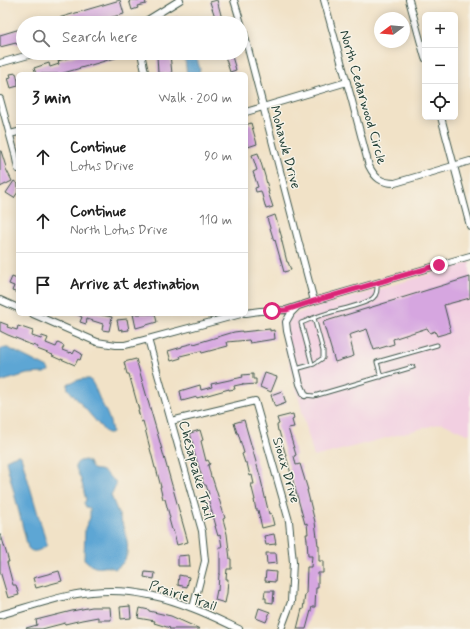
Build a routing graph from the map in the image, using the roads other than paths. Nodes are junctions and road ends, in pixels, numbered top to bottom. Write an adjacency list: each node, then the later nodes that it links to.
1 (180, 0): 5 (street)
2 (234, 0): 6 (street, Mohawk Drive)
3 (324, 0): 13 (street, North Cedarwood Circle)
4 (409, 0): 8 (street)
5 (154, 16)
6 (239, 16)
7 (248, 48): 15 (street, Mohawk Drive)
8 (422, 48)
9 (16, 59): 11 (street)
10 (142, 60): 12 (street)
11 (0, 63)
12 (145, 72)
13 (347, 82): 15 (street); 22 (street, North Cedarwood Circle)
14 (0, 99): 19 (street)
15 (264, 107): 16 (street); 27 (street, Mohawk Drive)
16 (248, 111)
17 (442, 120): 22 (street)
18 (16, 132): 19 (street)
19 (10, 134): 20 (street)
20 (16, 160)
21 (470, 162): 22 (street, North Cedarwood Circle)
22 (454, 166): 23 (street)
23 (470, 226)
24 (470, 256): 25 (street)
25 (377, 283): 27 (street); 33 (lane)
26 (0, 300): 28 (street)
27 (314, 301): 29 (street)
28 (16, 307)
29 (297, 307): 30 (street); 38 (street)
30 (248, 313)
31 (38, 316): 34 (street)
32 (234, 316): 34 (street)
33 (314, 318): 36 (lane); 36 (lane)
34 (148, 339): 41 (street, Chesapeake Trail)
35 (437, 345): 39 (lane)
36 (312, 364): 38 (lane)
37 (413, 368): 39 (lane)
38 (296, 369): 40 (street)
39 (381, 376): 40 (lane)
40 (305, 395)
41 (171, 421): 42 (street, Chesapeake Trail); 45 (street, Sioux Drive)
42 (193, 608): 43 (street, Prairie Trail); 44 (street, Prairie Trail)
43 (0, 615)
44 (239, 629)
45 (281, 629)

